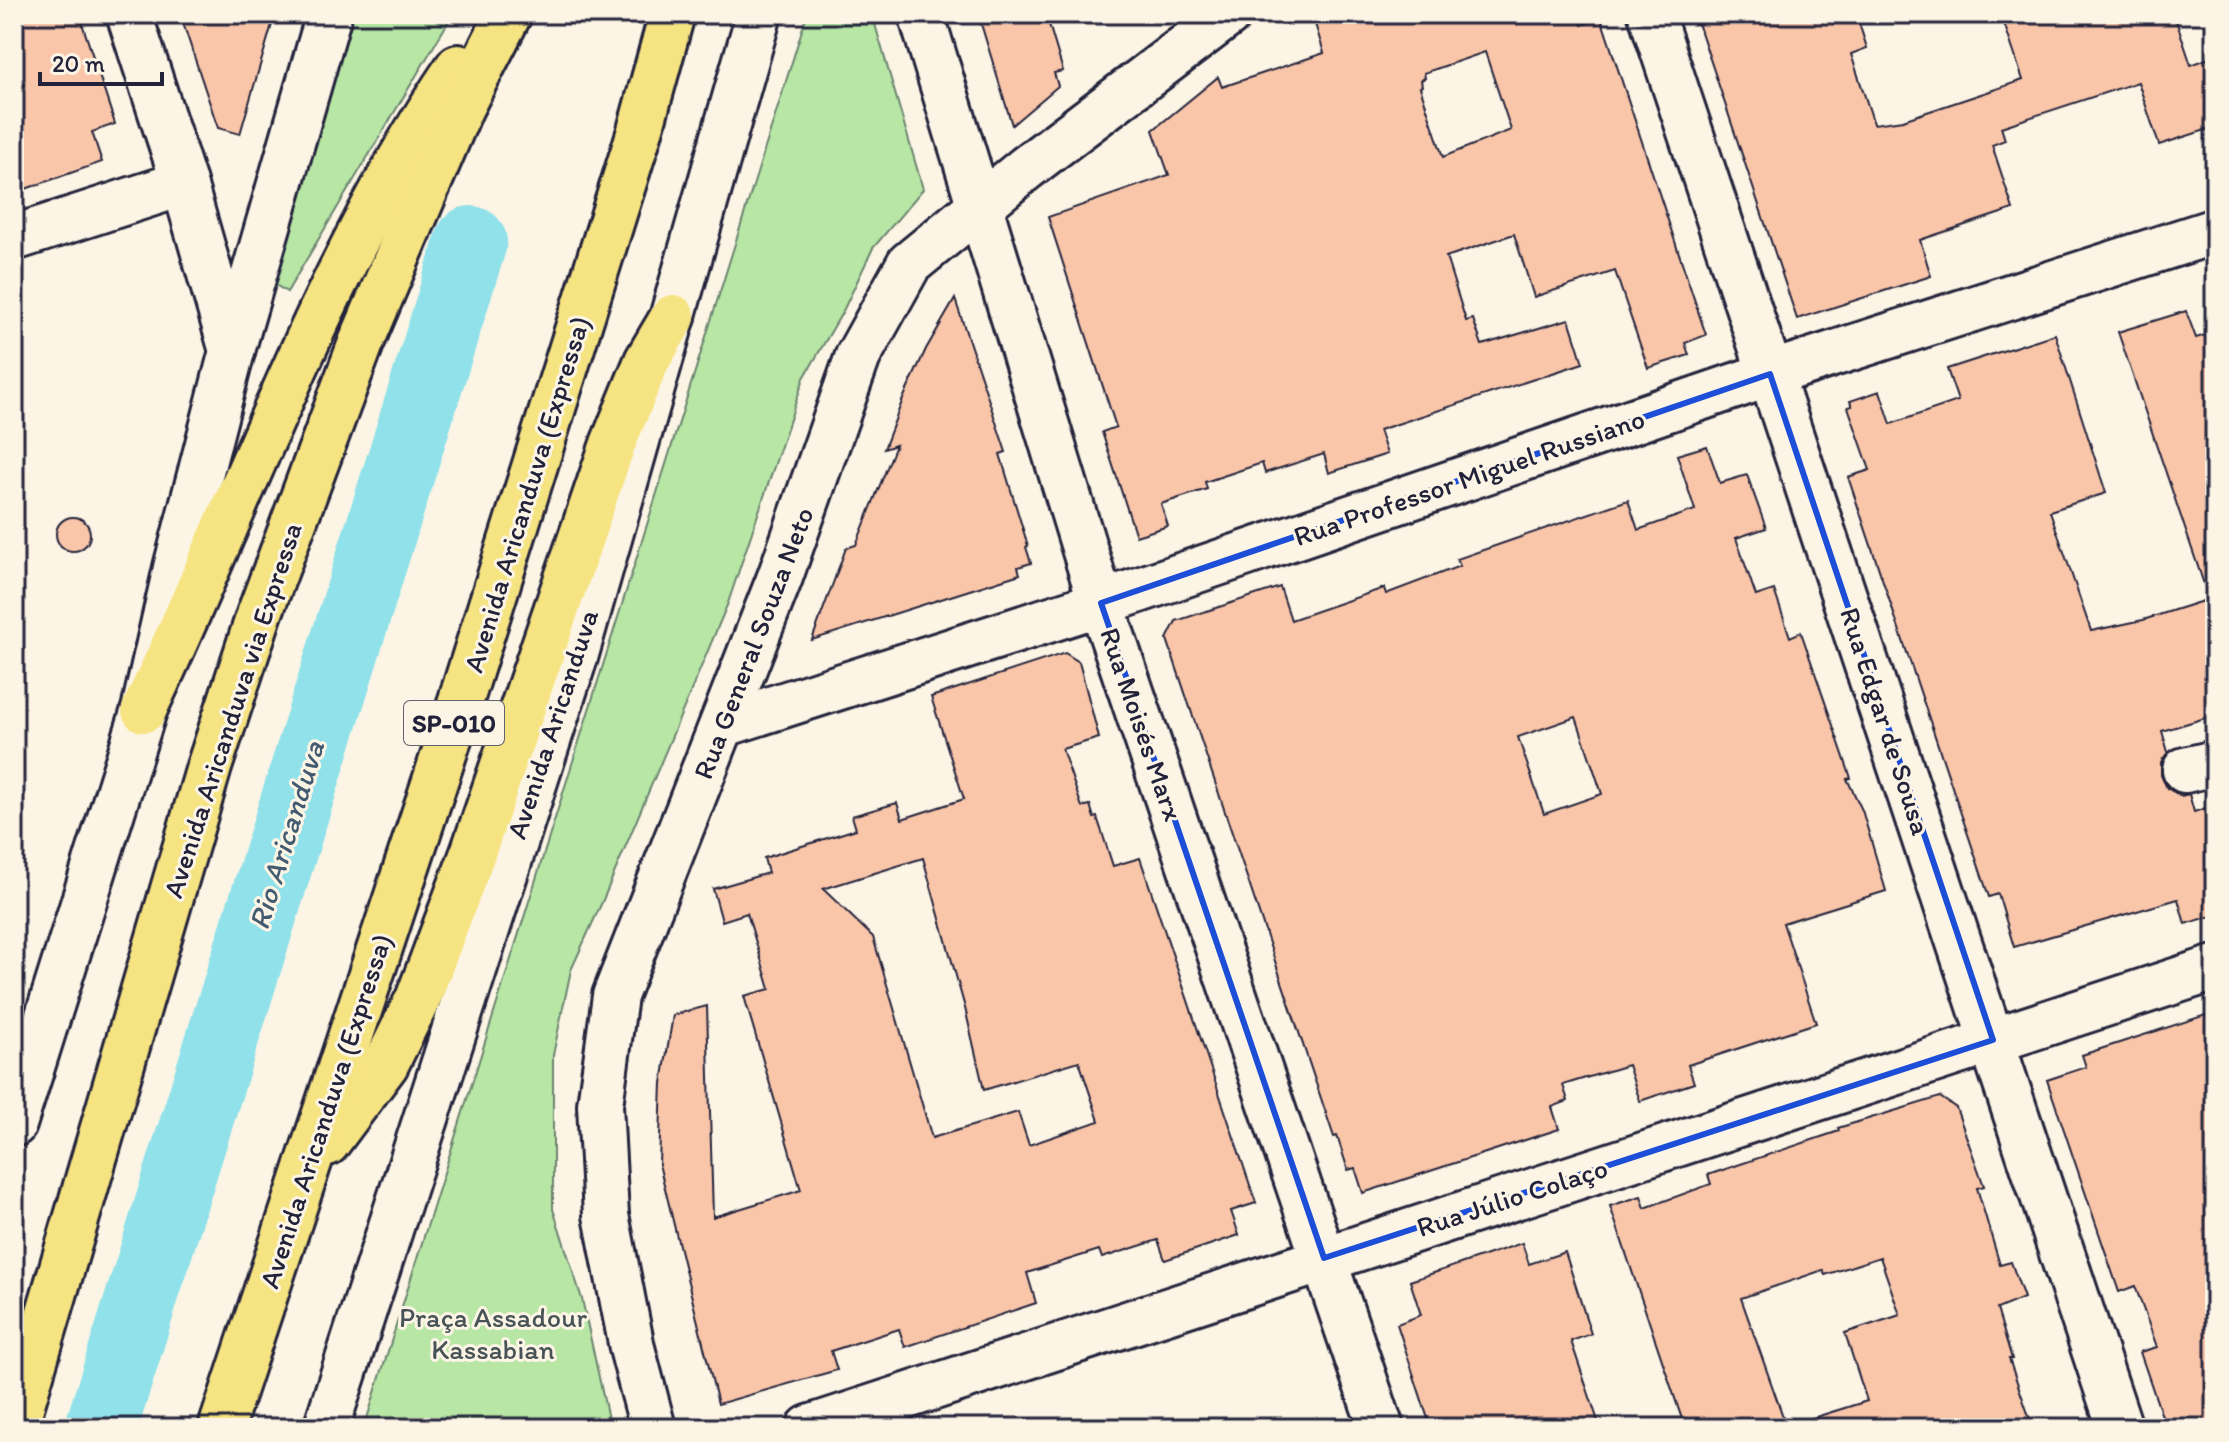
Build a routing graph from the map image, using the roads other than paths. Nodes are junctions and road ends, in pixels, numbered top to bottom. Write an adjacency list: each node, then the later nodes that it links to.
1 (129, 14): 10 (street)
2 (329, 14): 15 (street)
3 (498, 14): 18 (highway)
4 (509, 14): 25 (highway, Avenida Aricanduva via Expressa)
5 (672, 14): 23 (highway, Avenida Aricanduva (Expressa) / SP-010)
6 (759, 14): 14 (street, Avenida Aricanduva)
7 (921, 14): 11 (street, Rua Moisés Marx)
8 (1229, 14): 11 (street, Rua General Souza Neto)
9 (1651, 14): 16 (street, Rua Edgar de Sousa)
10 (184, 183): 13 (street); 15 (street)
11 (979, 204): 17 (street, Rua Moisés Marx); 19 (street, Rua General Souza Neto)
12 (2215, 231): 16 (street, Rua Professor Miguel Russiano)
13 (14, 238)
14 (673, 317): 23 (highway); 27 (street, Avenida Aricanduva)
15 (232, 351): 18 (street)
16 (1770, 374): 17 (street, Rua Professor Miguel Russiano); 21 (street, Rua Edgar de Sousa)
17 (1101, 603): 19 (street, Rua Professor Miguel Russiano); 24 (street, Rua Moisés Marx)
18 (144, 710): 22 (street)
19 (724, 724): 28 (street, Rua General Souza Neto)
20 (2215, 968): 21 (street, Rua Júlio Colaço)
21 (1993, 1040): 24 (street, Rua Júlio Colaço); 31 (street, Rua Edgar de Sousa)
22 (14, 1124)
23 (304, 1174): 26 (highway, Avenida Aricanduva (Expressa) / SP-010)
24 (1324, 1258): 29 (street, Rua Júlio Colaço); 30 (street, Rua Moisés Marx)
25 (15, 1428)
26 (221, 1428)
27 (326, 1428)
28 (653, 1428)
29 (809, 1428)
30 (1381, 1428)
31 (2120, 1428)

